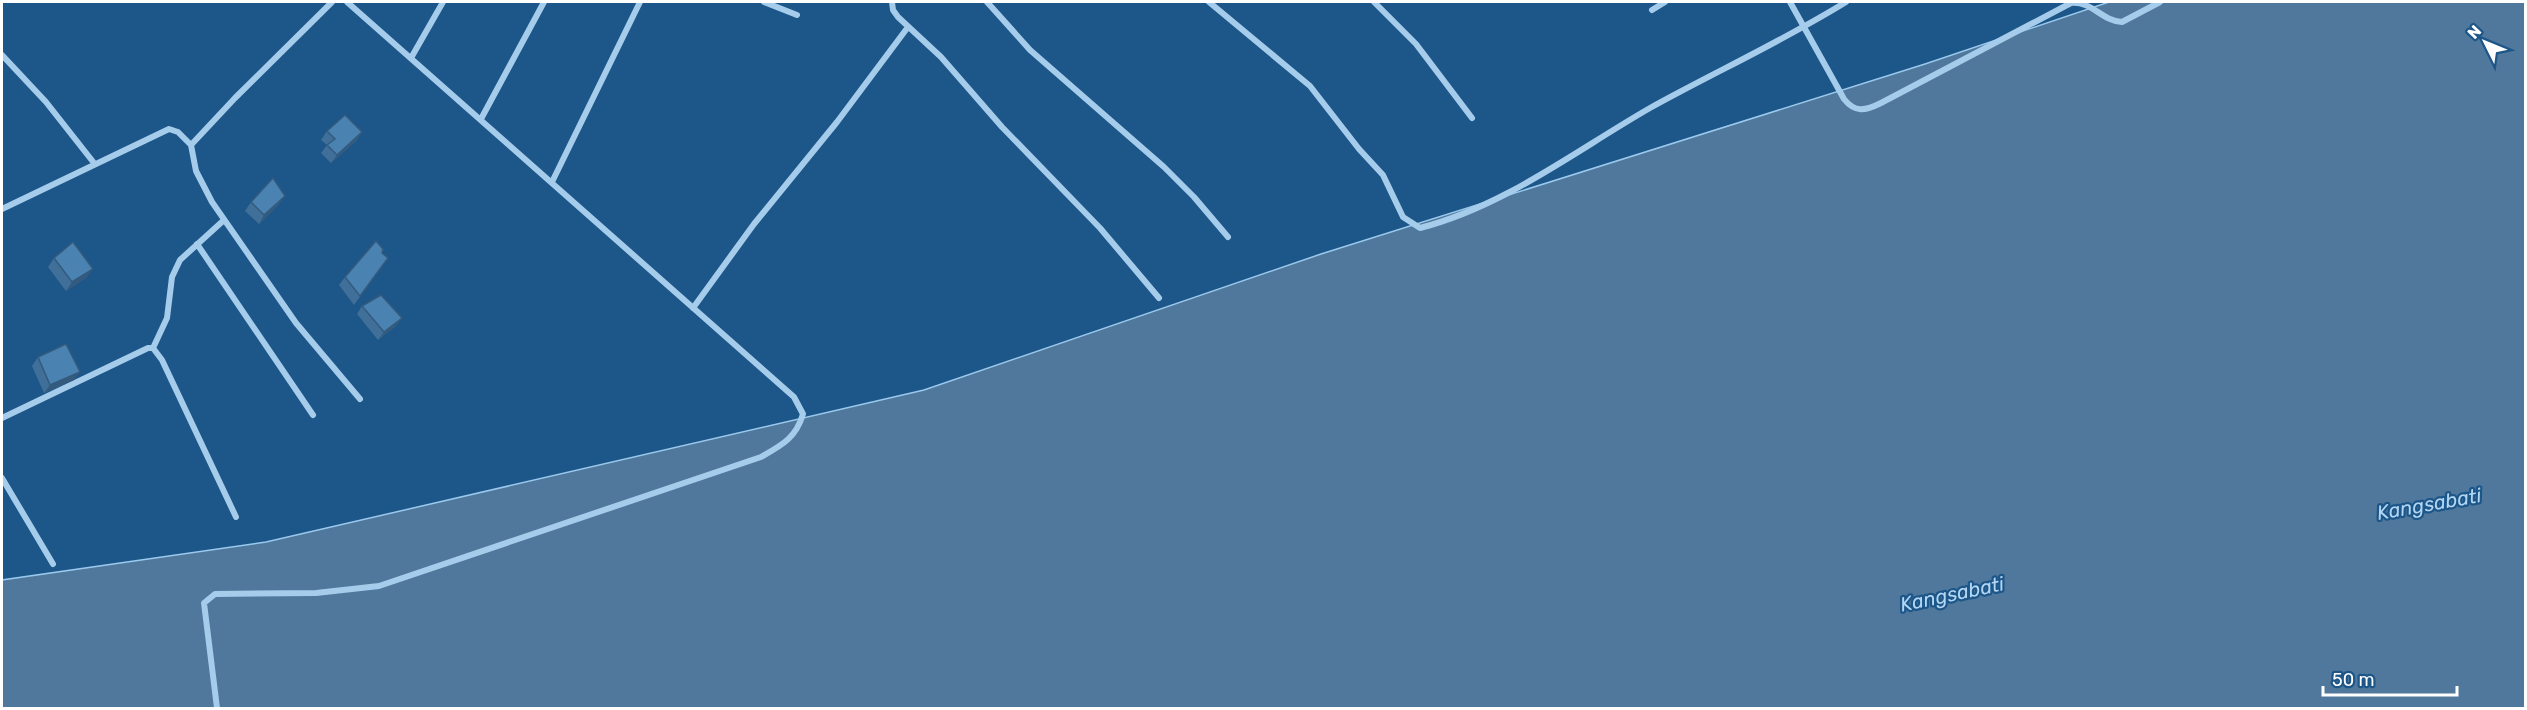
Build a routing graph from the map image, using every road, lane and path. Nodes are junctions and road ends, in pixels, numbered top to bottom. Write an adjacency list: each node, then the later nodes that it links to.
1 (332, 2): 23 (street)
2 (347, 2): 20 (street)
3 (443, 2): 20 (street)
4 (544, 2): 22 (street)
5 (640, 2): 25 (street)
6 (764, 2): 16 (street)
7 (892, 2): 17 (street)
8 (987, 2): 28 (street)
9 (1209, 2): 18 (street)
10 (1374, 2): 21 (street)
11 (1665, 2): 15 (street)
12 (1790, 2): 18 (street)
13 (1846, 2): 18 (street)
14 (2160, 2): 18 (street)
15 (1652, 10)
16 (797, 15)
17 (908, 27): 30 (street); 31 (street)
18 (1805, 27)
19 (2, 55): 24 (street)
20 (411, 58): 22 (street)
21 (1472, 118)
22 (480, 119): 25 (street)
23 (191, 146): 24 (street); 27 (street)
24 (94, 163): 26 (street)
25 (552, 182): 31 (street)
26 (2, 209)
27 (224, 220): 29 (street); 33 (street)
28 (1228, 237)
29 (197, 244): 32 (street); 34 (street)
30 (1160, 298)
31 (693, 308): 39 (street)
32 (153, 348): 35 (street); 37 (street)
33 (360, 399)
34 (312, 415)
35 (2, 418)
36 (2, 478): 38 (street)
37 (236, 517)
38 (53, 564)
39 (217, 708)

